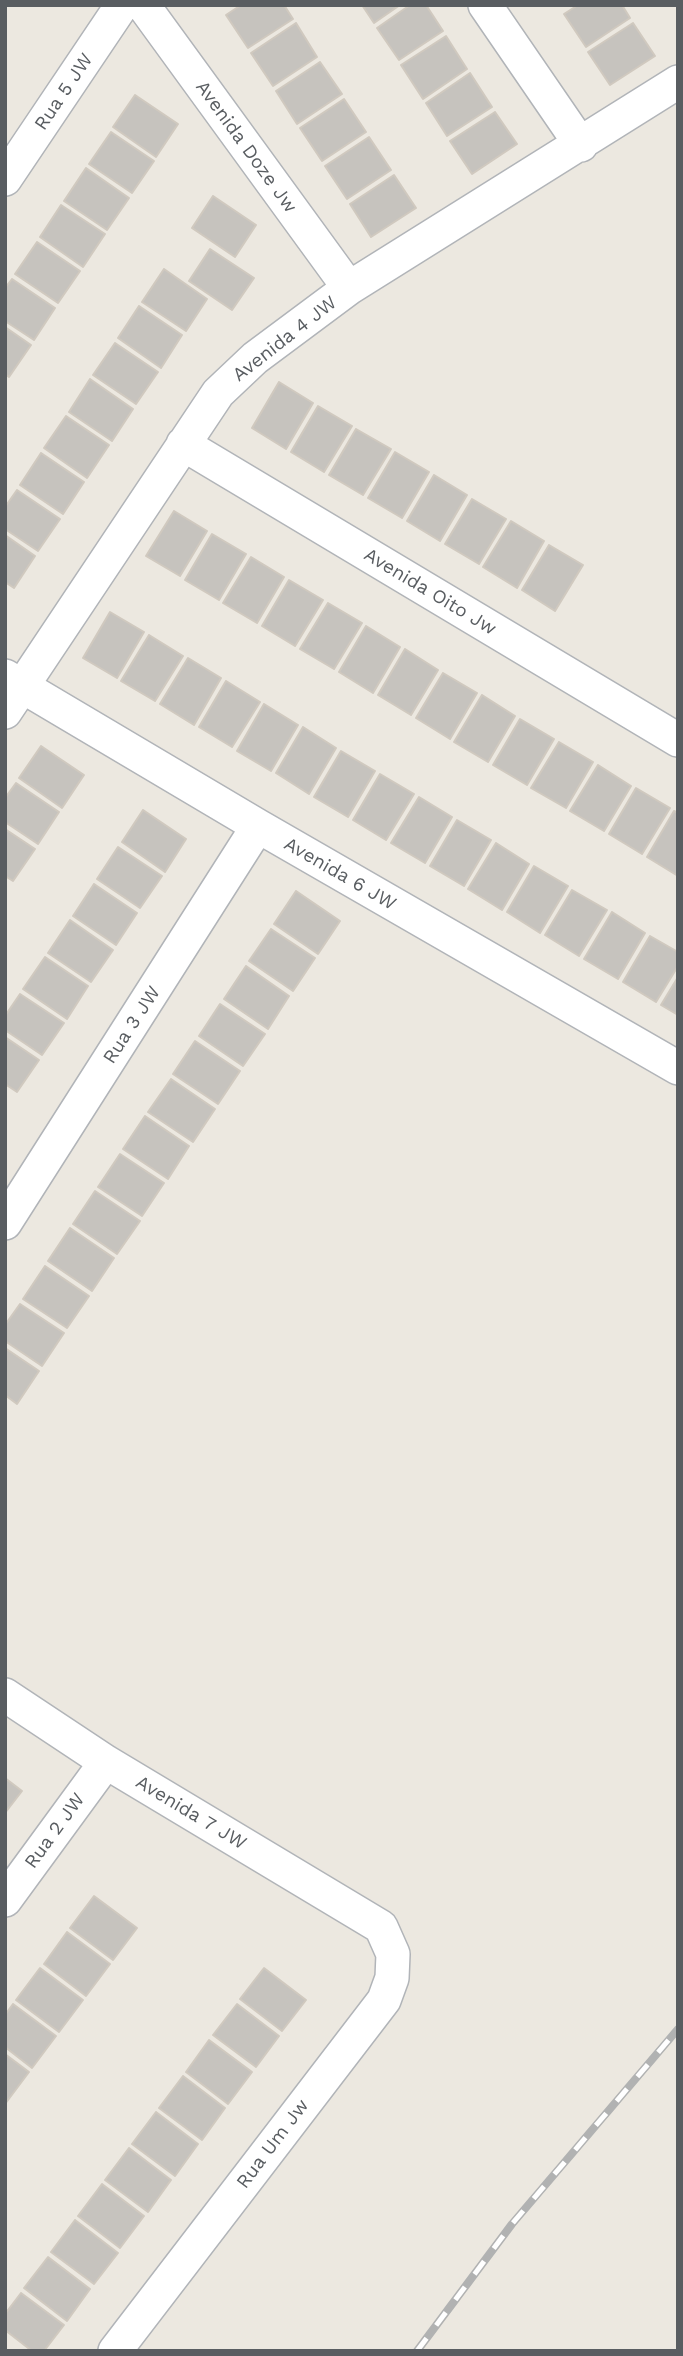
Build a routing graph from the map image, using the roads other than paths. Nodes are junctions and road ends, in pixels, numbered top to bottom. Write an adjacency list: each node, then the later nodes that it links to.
1 (122, 5): 6 (street, Rua 5 JW)
2 (143, 5): 7 (street, Avenida Doze Jw)
3 (485, 5): 5 (street)
4 (678, 82): 5 (street, Avenida 4 JW)
5 (581, 145): 7 (street, Avenida 4 JW)
6 (5, 179)
7 (349, 288): 8 (street, Avenida 4 JW)
8 (183, 444): 9 (street, Avenida 4 JW); 10 (street, Avenida Oito Jw)
9 (11, 692): 11 (street, Avenida 6 JW)
10 (678, 740)
11 (258, 827): 12 (street, Avenida 6 JW); 13 (street, Rua 3 JW)
12 (678, 1068)
13 (5, 1223)
14 (5, 1695): 15 (street, Avenida 7 JW)
15 (106, 1762): 16 (street, Rua 2 JW); 17 (street, Avenida 7 JW)
16 (5, 1900)
17 (381, 1927): 18 (street, Rua Um Jw)
18 (115, 2351)

